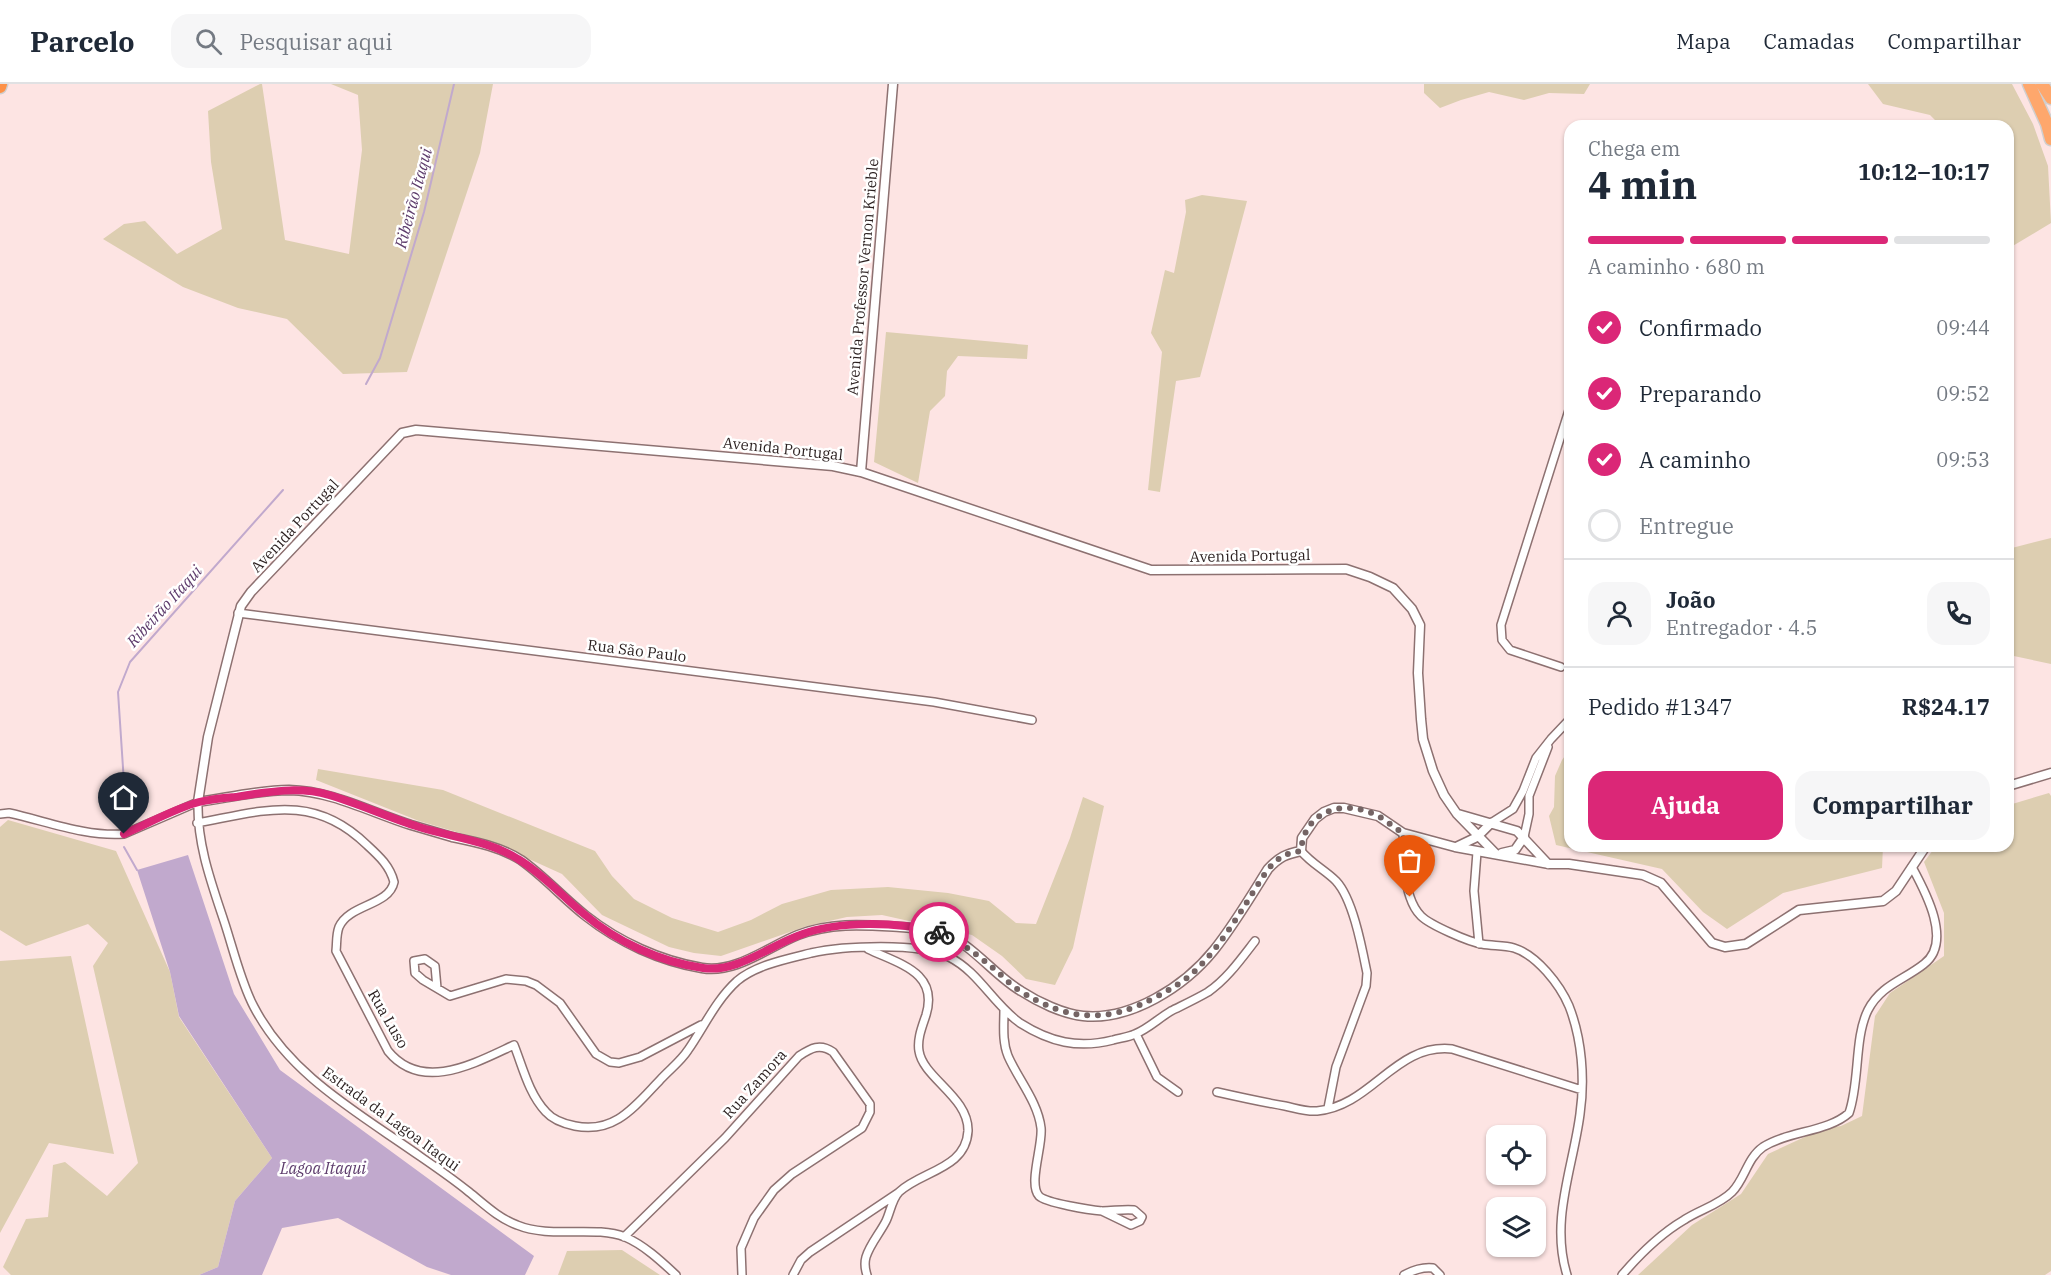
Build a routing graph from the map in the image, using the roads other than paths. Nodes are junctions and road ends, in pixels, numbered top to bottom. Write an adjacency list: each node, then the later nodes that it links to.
1 (893, 84): 7 (street, Avenida Professor Vernon Krieble)
2 (2029, 84): 5 (highway)
3 (2042, 84): 4 (highway)
4 (2051, 99)
5 (2051, 139)
6 (1564, 426): 9 (street)
7 (861, 472): 8 (street, Avenida Portugal); 17 (street, Avenida Portugal)
8 (238, 613): 10 (street, Rua São Paulo); 15 (street, Avenida Portugal)
9 (1561, 667)
10 (1032, 720)
11 (1564, 726): 12 (street)
12 (1551, 739): 18 (street); 22 (street)
13 (2051, 774): 14 (street)
14 (2014, 784)
15 (198, 802): 16 (street); 19 (street, Avenida Portugal); 24 (street)
16 (0, 814)
17 (1457, 814): 18 (street); 21 (street, Avenida Portugal)
18 (1491, 822): 21 (street); 22 (street)
19 (197, 823): 35 (street, Rua Luso); 43 (street, Estrada da Lagoa Itaqui)
20 (1403, 833): 23 (street); 24 (street); 31 (street)
21 (1477, 837): 23 (street); 27 (street, Avenida Portugal)
22 (1524, 837): 27 (street); 28 (street)
23 (1455, 848): 25 (street)
24 (1301, 851): 40 (street)
25 (1477, 852): 27 (street); 31 (street)
26 (1922, 852): 29 (street)
27 (1496, 854): 28 (street)
28 (1549, 864): 29 (street)
29 (1912, 867): 51 (street)
30 (1255, 941): 36 (street)
31 (1479, 944): 37 (street)
32 (866, 948): 34 (street); 35 (street); 41 (street)
33 (437, 988): 33 (street); 35 (street)
34 (1004, 1010): 36 (street); 42 (street)
35 (703, 1024)
36 (1136, 1034): 38 (street)
37 (1582, 1090): 40 (street); 50 (street)
38 (1178, 1092)
39 (1217, 1092): 40 (street)
40 (1328, 1108)
41 (898, 1193): 46 (street); 47 (street)
42 (1102, 1211): 42 (street)
43 (624, 1237): 44 (street, Estrada da Lagoa Itaqui); 45 (street, Rua Zamora)
44 (676, 1275)
45 (742, 1275)
46 (793, 1275)
47 (867, 1275)
48 (1404, 1275): 49 (street)
49 (1440, 1275)
50 (1567, 1275)
51 (1622, 1275)

